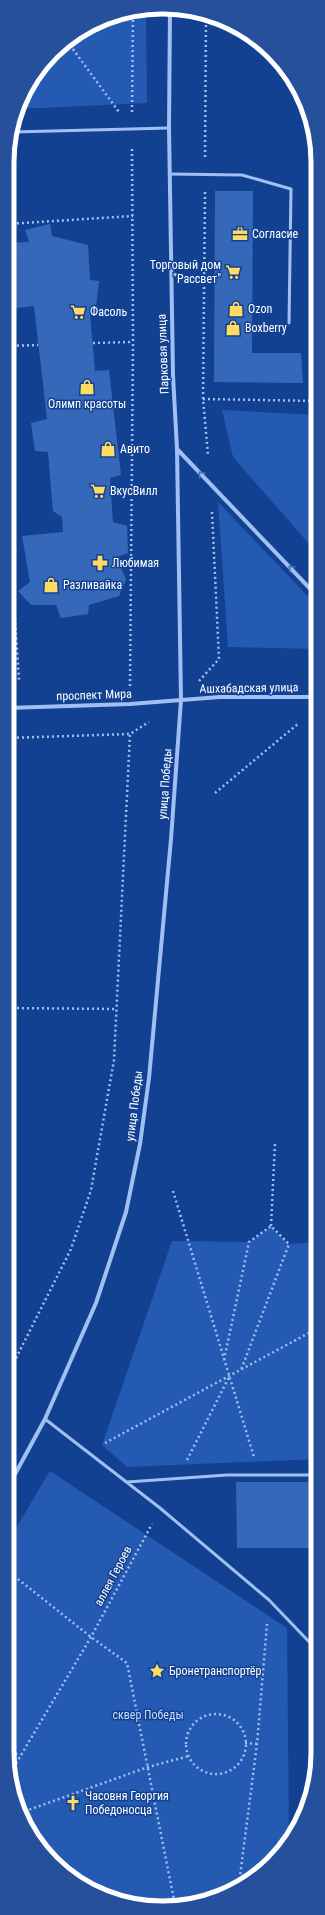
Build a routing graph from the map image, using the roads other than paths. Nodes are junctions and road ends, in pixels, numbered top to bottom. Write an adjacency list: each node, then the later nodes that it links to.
1 (170, 14): 2 (street, Парковая улица)
2 (169, 128): 3 (lane); 4 (street, Парковая улица)
3 (17, 132)
4 (170, 174): 5 (lane); 6 (street, Парковая улица)
5 (289, 323)
6 (177, 449): 7 (street, one-way to 6); 9 (street, Парковая улица)
7 (311, 590)
8 (311, 697): 9 (street, Ашхабадская улица)
9 (181, 700): 10 (street, проспект Мира); 11 (street, улица Победы)
10 (14, 708)
11 (45, 1419): 13 (street, улица Победы); 14 (lane)
12 (311, 1475): 14 (lane)
13 (14, 1476)
14 (127, 1482): 15 (lane)
15 (311, 1644)

